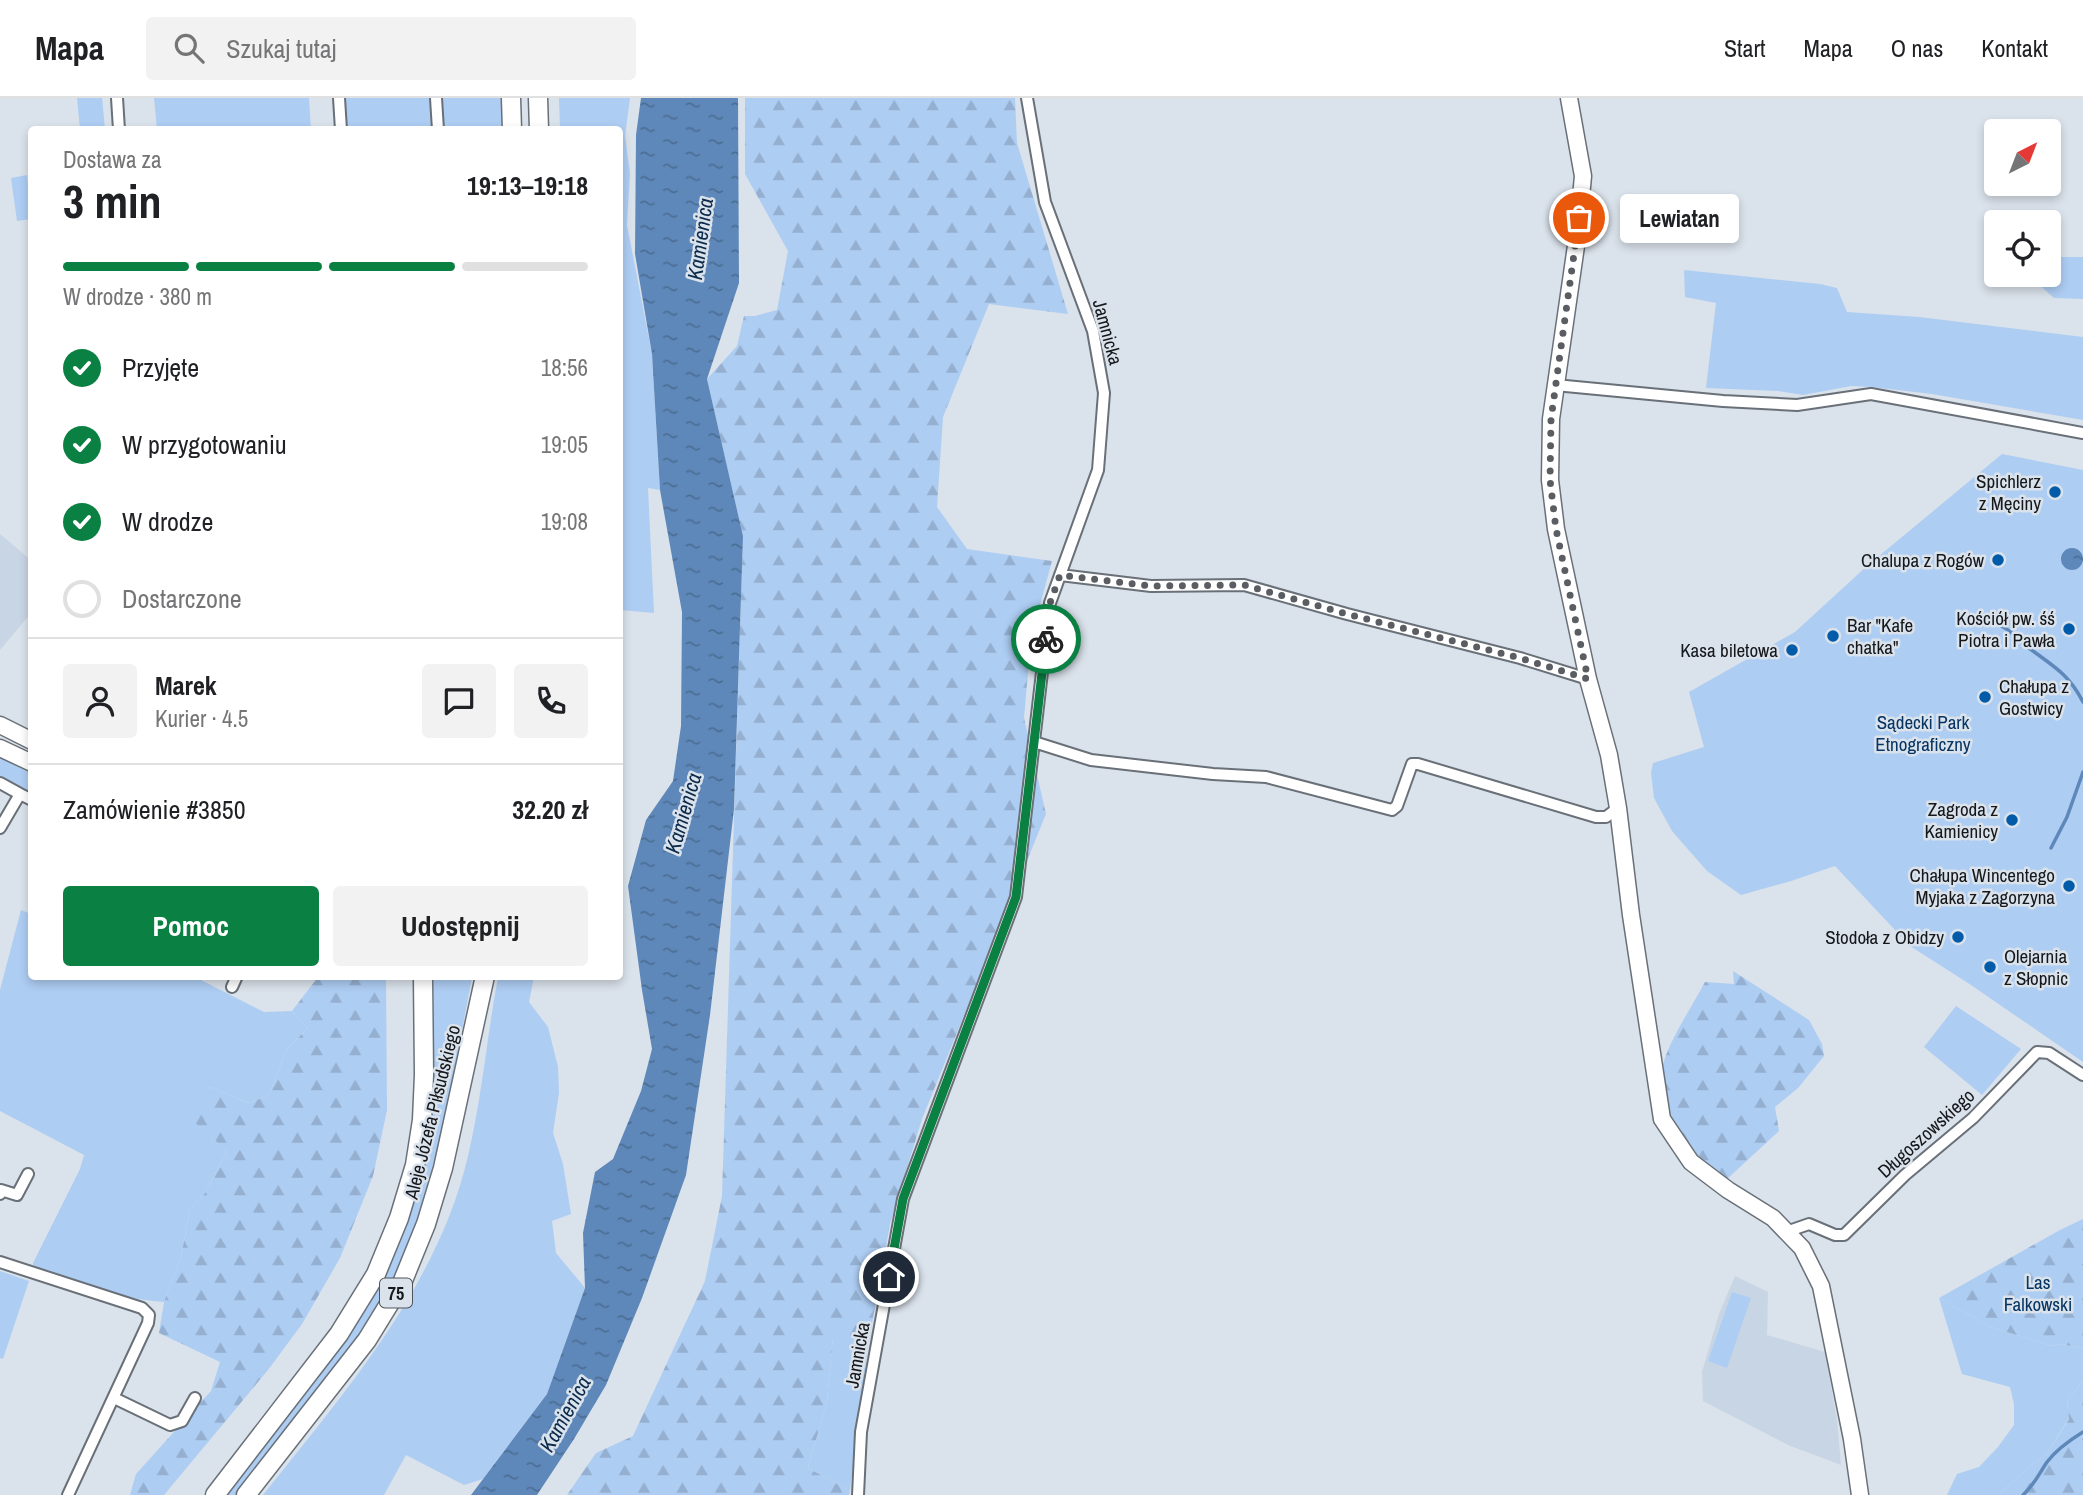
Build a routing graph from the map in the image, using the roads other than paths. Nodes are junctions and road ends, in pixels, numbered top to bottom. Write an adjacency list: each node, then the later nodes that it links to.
1 (117, 98): 8 (street)
2 (339, 98): 9 (street)
3 (436, 98): 10 (street)
4 (511, 98): 11 (main road)
5 (538, 98): 12 (main road)
6 (1027, 98): 15 (street, Jamnicka)
7 (1569, 98): 13 (street)
8 (119, 126)
9 (341, 126)
10 (438, 126)
11 (512, 126)
12 (539, 126)
13 (1555, 385): 14 (street); 16 (street)
14 (2083, 433)
15 (1060, 575): 16 (street); 19 (street, Jamnicka)
16 (1588, 679): 25 (street)
17 (0, 725): 18 (street)
18 (28, 739)
19 (1034, 742): 25 (street); 39 (street, Jamnicka)
20 (0, 748): 21 (street)
21 (28, 761)
22 (0, 783): 23 (street)
23 (20, 794): 24 (street); 26 (street)
24 (28, 798)
25 (1618, 808): 32 (street)
26 (0, 828)
27 (423, 980): 37 (main road, Aleje Józefa Piłsudskiego / 75)
28 (484, 980): 38 (main road, Aleje Józefa Piłsudskiego / 75)
29 (2083, 1075): 32 (street, Długoszowskiego)
30 (28, 1174): 31 (street)
31 (0, 1194)
32 (1786, 1232): 40 (street)
33 (0, 1262): 34 (street)
34 (114, 1398): 35 (street); 36 (street)
35 (195, 1398)
36 (68, 1495)
37 (215, 1495)
38 (246, 1495)
39 (858, 1495)
40 (1860, 1495)

